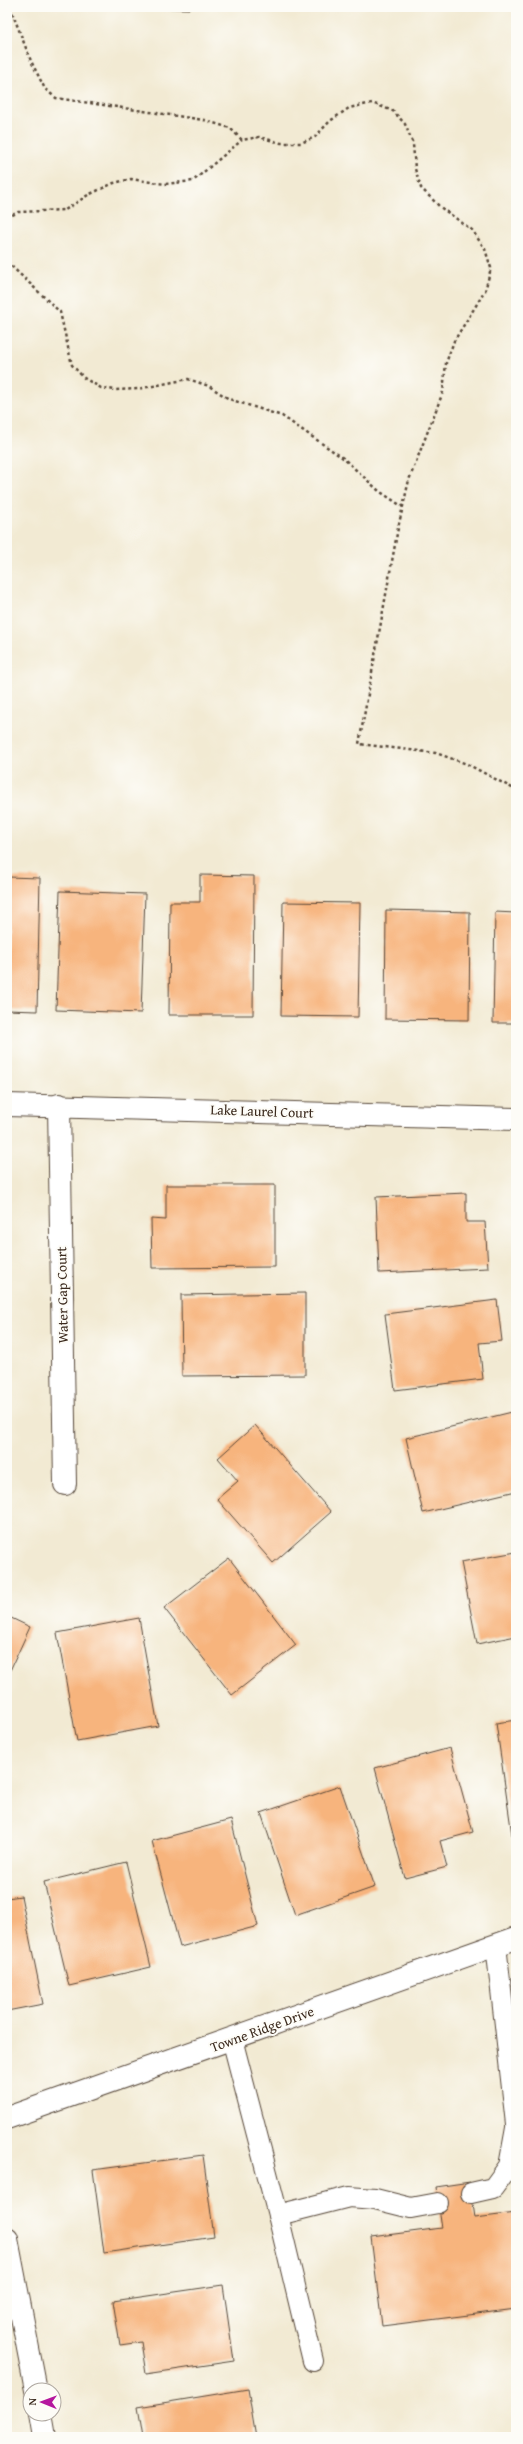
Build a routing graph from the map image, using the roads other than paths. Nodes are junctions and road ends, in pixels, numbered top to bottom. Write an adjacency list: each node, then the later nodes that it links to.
1 (7, 1105): 2 (street, Lake Laurel Court)
2 (59, 1106): 3 (street, Lake Laurel Court); 4 (street, Water Gap Court)
3 (516, 1119)
4 (65, 1484)
5 (516, 1938): 6 (street, Towne Ridge Drive)
6 (496, 1945): 7 (street, Towne Ridge Drive); 9 (lane)
7 (232, 2039): 8 (street, Towne Ridge Drive); 13 (lane)
8 (7, 2118)
9 (516, 2124)
10 (516, 2128): 11 (lane)
11 (471, 2193)
12 (438, 2203): 13 (lane)
13 (278, 2215): 15 (lane)
14 (7, 2239): 16 (street)
15 (313, 2361)
16 (34, 2382)
17 (42, 2422): 18 (street)
18 (45, 2437)

